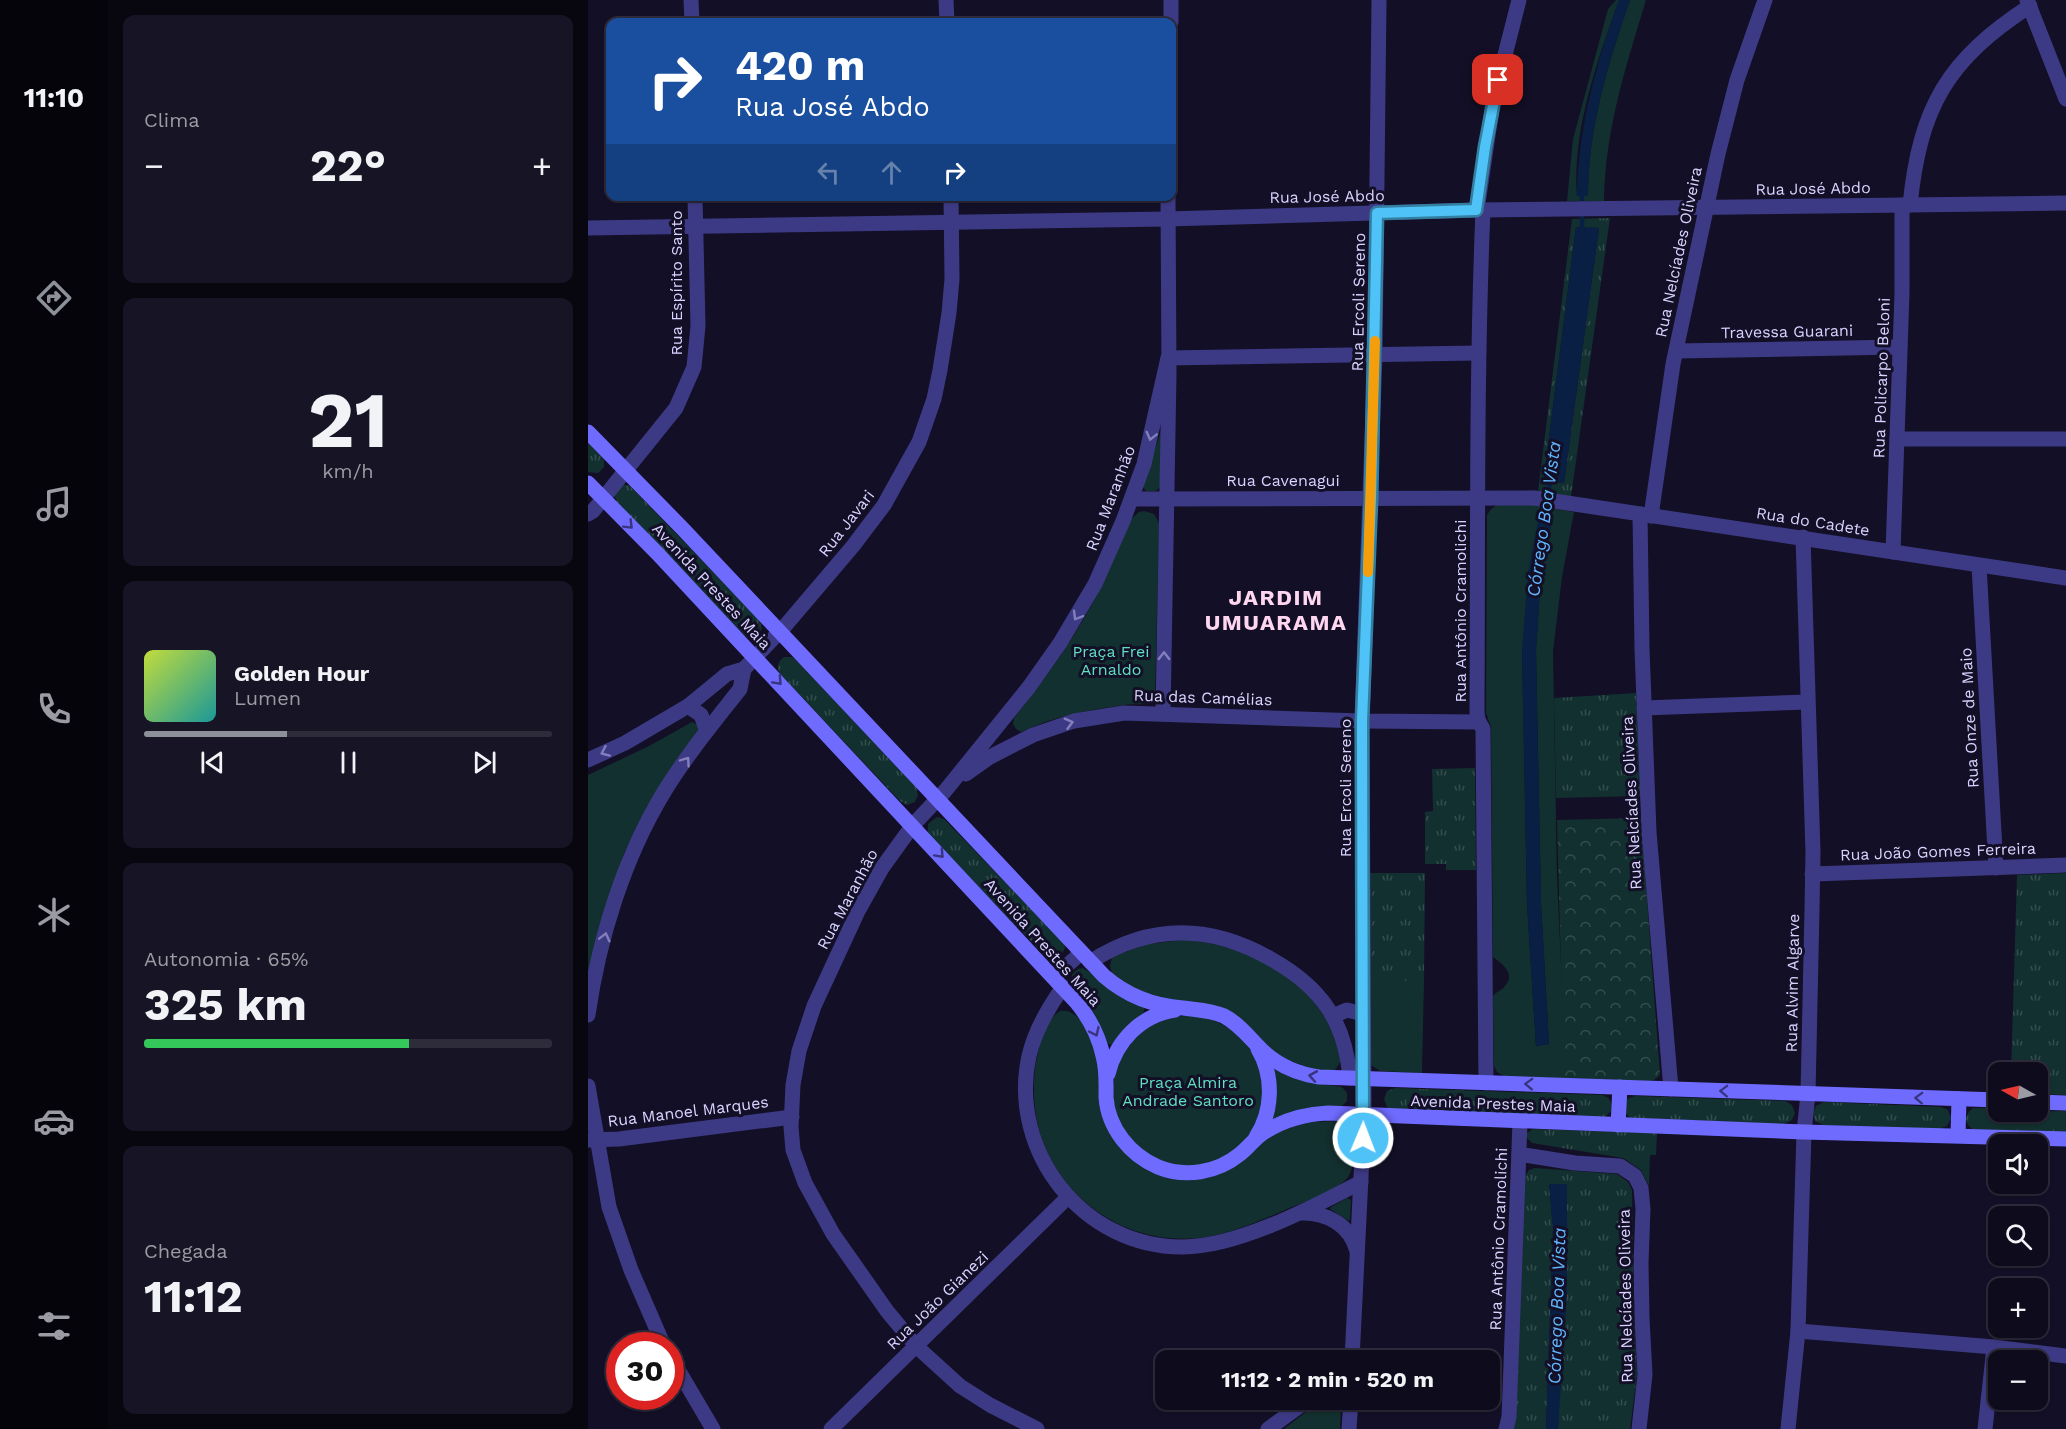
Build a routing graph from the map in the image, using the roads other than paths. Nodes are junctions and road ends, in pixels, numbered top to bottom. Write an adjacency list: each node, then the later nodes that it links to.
1 (691, 0): 8 (street)
2 (946, 0): 9 (street)
3 (1171, 0): 10 (street)
4 (1379, 0): 19 (street, Rua Ercoli Sereno)
5 (1519, 0): 18 (street, Rua Antônio Cramolichi)
6 (1765, 0): 17 (street, Rua Nelcíades Oliveira)
7 (2028, 3): 11 (street); 16 (street, Rua Policarpo Beloni)
8 (692, 18)
9 (947, 18)
10 (1171, 18)
11 (2066, 99)
12 (695, 201): 22 (street, Rua Espírito Santo)
13 (951, 201): 21 (street, Rua Javari)
14 (1168, 201): 20 (street, Rua Maranhão)
15 (2066, 204): 16 (street, Rua José Abdo)
16 (1906, 205): 17 (street, Rua José Abdo); 24 (street, Rua Policarpo Beloni)
17 (1707, 207): 18 (street, Rua José Abdo); 25 (street, Rua Nelcíades Oliveira)
18 (1480, 210): 19 (street, Rua José Abdo); 26 (street, Rua Antônio Cramolichi)
19 (1377, 213): 20 (street, Rua José Abdo); 27 (street, Rua Ercoli Sereno)
20 (1167, 219): 21 (street, Rua José Abdo); 28 (street, Rua Maranhão)
21 (951, 221): 22 (street, Rua José Abdo); 46 (street, Rua Javari)
22 (695, 226): 23 (street, Rua José Abdo); 32 (street, Rua Espírito Santo)
23 (588, 228)
24 (1900, 347): 25 (street, Travessa Guarani); 30 (street, Rua Policarpo Beloni)
25 (1676, 351): 41 (street, Rua Nelcíades Oliveira)
26 (1478, 353): 27 (street); 34 (street, Rua Antônio Cramolichi)
27 (1375, 355): 28 (street); 35 (street, Rua Ercoli Sereno)
28 (1168, 358): 37 (street, Rua Maranhão, one-way to 37); 38 (street, Rua Maranhão)
29 (588, 432): 32 (street, Avenida Prestes Maia)
30 (1897, 439): 31 (street); 43 (street, Rua Policarpo Beloni)
31 (2066, 439)
32 (626, 471): 36 (street, Rua Espírito Santo); 46 (street, Avenida Prestes Maia)
33 (588, 483): 36 (street, Avenida Prestes Maia)
34 (1478, 497): 35 (street, Rua Cavenagui); 39 (street, Rua Cavenagui); 54 (street, Rua Antônio Cramolichi)
35 (1371, 498): 38 (street, Rua Cavenagui); 53 (street, Rua Ercoli Sereno)
36 (603, 499): 40 (street, Rua Espírito Santo); 47 (street, Avenida Prestes Maia, one-way to 47)
37 (1132, 499): 38 (street, Rua Cavenagui); 50 (street, Rua Maranhão, one-way to 50)
38 (1167, 499): 52 (street, Rua Maranhão, one-way to 38)
39 (1548, 500): 41 (street, Rua do Cadete)
40 (588, 514)
41 (1645, 515): 42 (street, Rua do Cadete); 51 (street, Rua Nelcíades Oliveira)
42 (1803, 537): 43 (street, Rua do Cadete); 48 (street, Rua Alvim Algarve)
43 (1893, 552): 44 (street, Rua do Cadete)
44 (1979, 566): 45 (street, Rua do Cadete); 61 (street, Rua Onze de Maio)
45 (2066, 578)
46 (779, 632): 47 (street, Rua Javari); 58 (street, Avenida Prestes Maia)
47 (750, 663): 49 (street, Rua Javari); 55 (street); 59 (street, Avenida Prestes Maia, one-way to 59)
48 (1807, 702): 51 (street); 62 (street, Rua Alvim Algarve)
49 (688, 706): 55 (street); 57 (street, Rua Javari, one-way to 57)
50 (1014, 706): 56 (street); 58 (street, Rua Maranhão)
51 (1644, 708): 75 (street, Rua Nelcíades Oliveira)
52 (1163, 714): 53 (street, Rua das Camélias); 56 (street, Rua das Camélias, one-way to 52)
53 (1362, 721): 54 (street, Rua das Camélias); 66 (street, Rua Ercoli Sereno)
54 (1479, 722): 72 (street, Rua Antônio Cramolichi)
55 (707, 731): 67 (street, one-way to 55)
56 (1029, 737): 58 (street, Rua das Camélias)
57 (588, 760)
58 (941, 796): 59 (street, Rua Maranhão); 63 (street, Avenida Prestes Maia)
59 (913, 825): 64 (street, Avenida Prestes Maia, one-way to 64); 82 (street, Rua Maranhão)
60 (2066, 865): 61 (street, Rua João Gomes Ferreira)
61 (1996, 868): 62 (street, Rua João Gomes Ferreira)
62 (1812, 874): 76 (street, Rua Alvim Algarve)
63 (1086, 957): 64 (street); 65 (street, Avenida Prestes Maia); 68 (street)
64 (1059, 982): 71 (street, Avenida Prestes Maia, one-way to 71); 92 (street)
65 (1184, 1008): 69 (street, Avenida Prestes Maia); 71 (street)
66 (1363, 1014): 68 (street); 70 (street, Rua Ercoli Sereno)
67 (588, 1015)
68 (1333, 1016): 70 (street)
69 (1254, 1042): 70 (street, Avenida Prestes Maia, one-way to 69); 89 (street)
70 (1357, 1078): 72 (street, Avenida Prestes Maia); 81 (street, Rua Ercoli Sereno)
71 (1107, 1083): 89 (street, Avenida Prestes Maia)
72 (1486, 1083): 74 (street, Avenida Prestes Maia, one-way to 72)
73 (588, 1086): 88 (street)
74 (1620, 1087): 75 (street, Avenida Prestes Maia); 84 (street)
75 (1671, 1089): 76 (street, Avenida Prestes Maia, one-way to 75)
76 (1808, 1094): 77 (street, Avenida Prestes Maia, one-way to 76); 85 (street, Rua Alvim Algarve)
77 (1959, 1099): 78 (street, Avenida Prestes Maia); 86 (street)
78 (1988, 1100)
79 (2048, 1102): 80 (street)
80 (2066, 1103)
81 (1364, 1116): 83 (street, Avenida Prestes Maia); 89 (street, Avenida Prestes Maia); 91 (street, Rua Ercoli Sereno)
82 (792, 1117): 88 (street, Rua Manoel Marques); 97 (street, Rua Maranhão)
83 (1520, 1122): 84 (street, Avenida Prestes Maia); 90 (street, Rua Antônio Cramolichi)
84 (1618, 1125): 85 (street, Avenida Prestes Maia)
85 (1804, 1132): 86 (street, Avenida Prestes Maia); 95 (street, Rua Alvim Algarve)
86 (1958, 1135): 87 (street, Avenida Prestes Maia)
87 (2066, 1139)
88 (593, 1140): 96 (street)
89 (1252, 1142)
90 (1519, 1154): 109 (street, Rua Antônio Cramolichi); 110 (street, Rua Nelcíades Oliveira)
91 (1361, 1182): 93 (street); 94 (street, Rua Ercoli Sereno)
92 (1068, 1197): 93 (street); 97 (street, Rua João Gianezi)
93 (1293, 1215): 94 (street)
94 (1358, 1254): 99 (street, Rua Ercoli Sereno)
95 (1798, 1331): 98 (street); 111 (street, Rua Alvim Algarve)
96 (658, 1332)
97 (916, 1346): 105 (street, Rua João Gianezi); 106 (street, Rua Maranhão)
98 (1994, 1347): 100 (street); 112 (street)
99 (1352, 1350)
100 (2066, 1356)
101 (684, 1380): 104 (street)
102 (1294, 1410): 107 (street)
103 (1350, 1410): 108 (street)
104 (712, 1429)
105 (831, 1429)
106 (1037, 1429)
107 (1268, 1429)
108 (1349, 1429)
109 (1506, 1429)
110 (1638, 1429)
111 (1788, 1429)
112 (1985, 1429)

